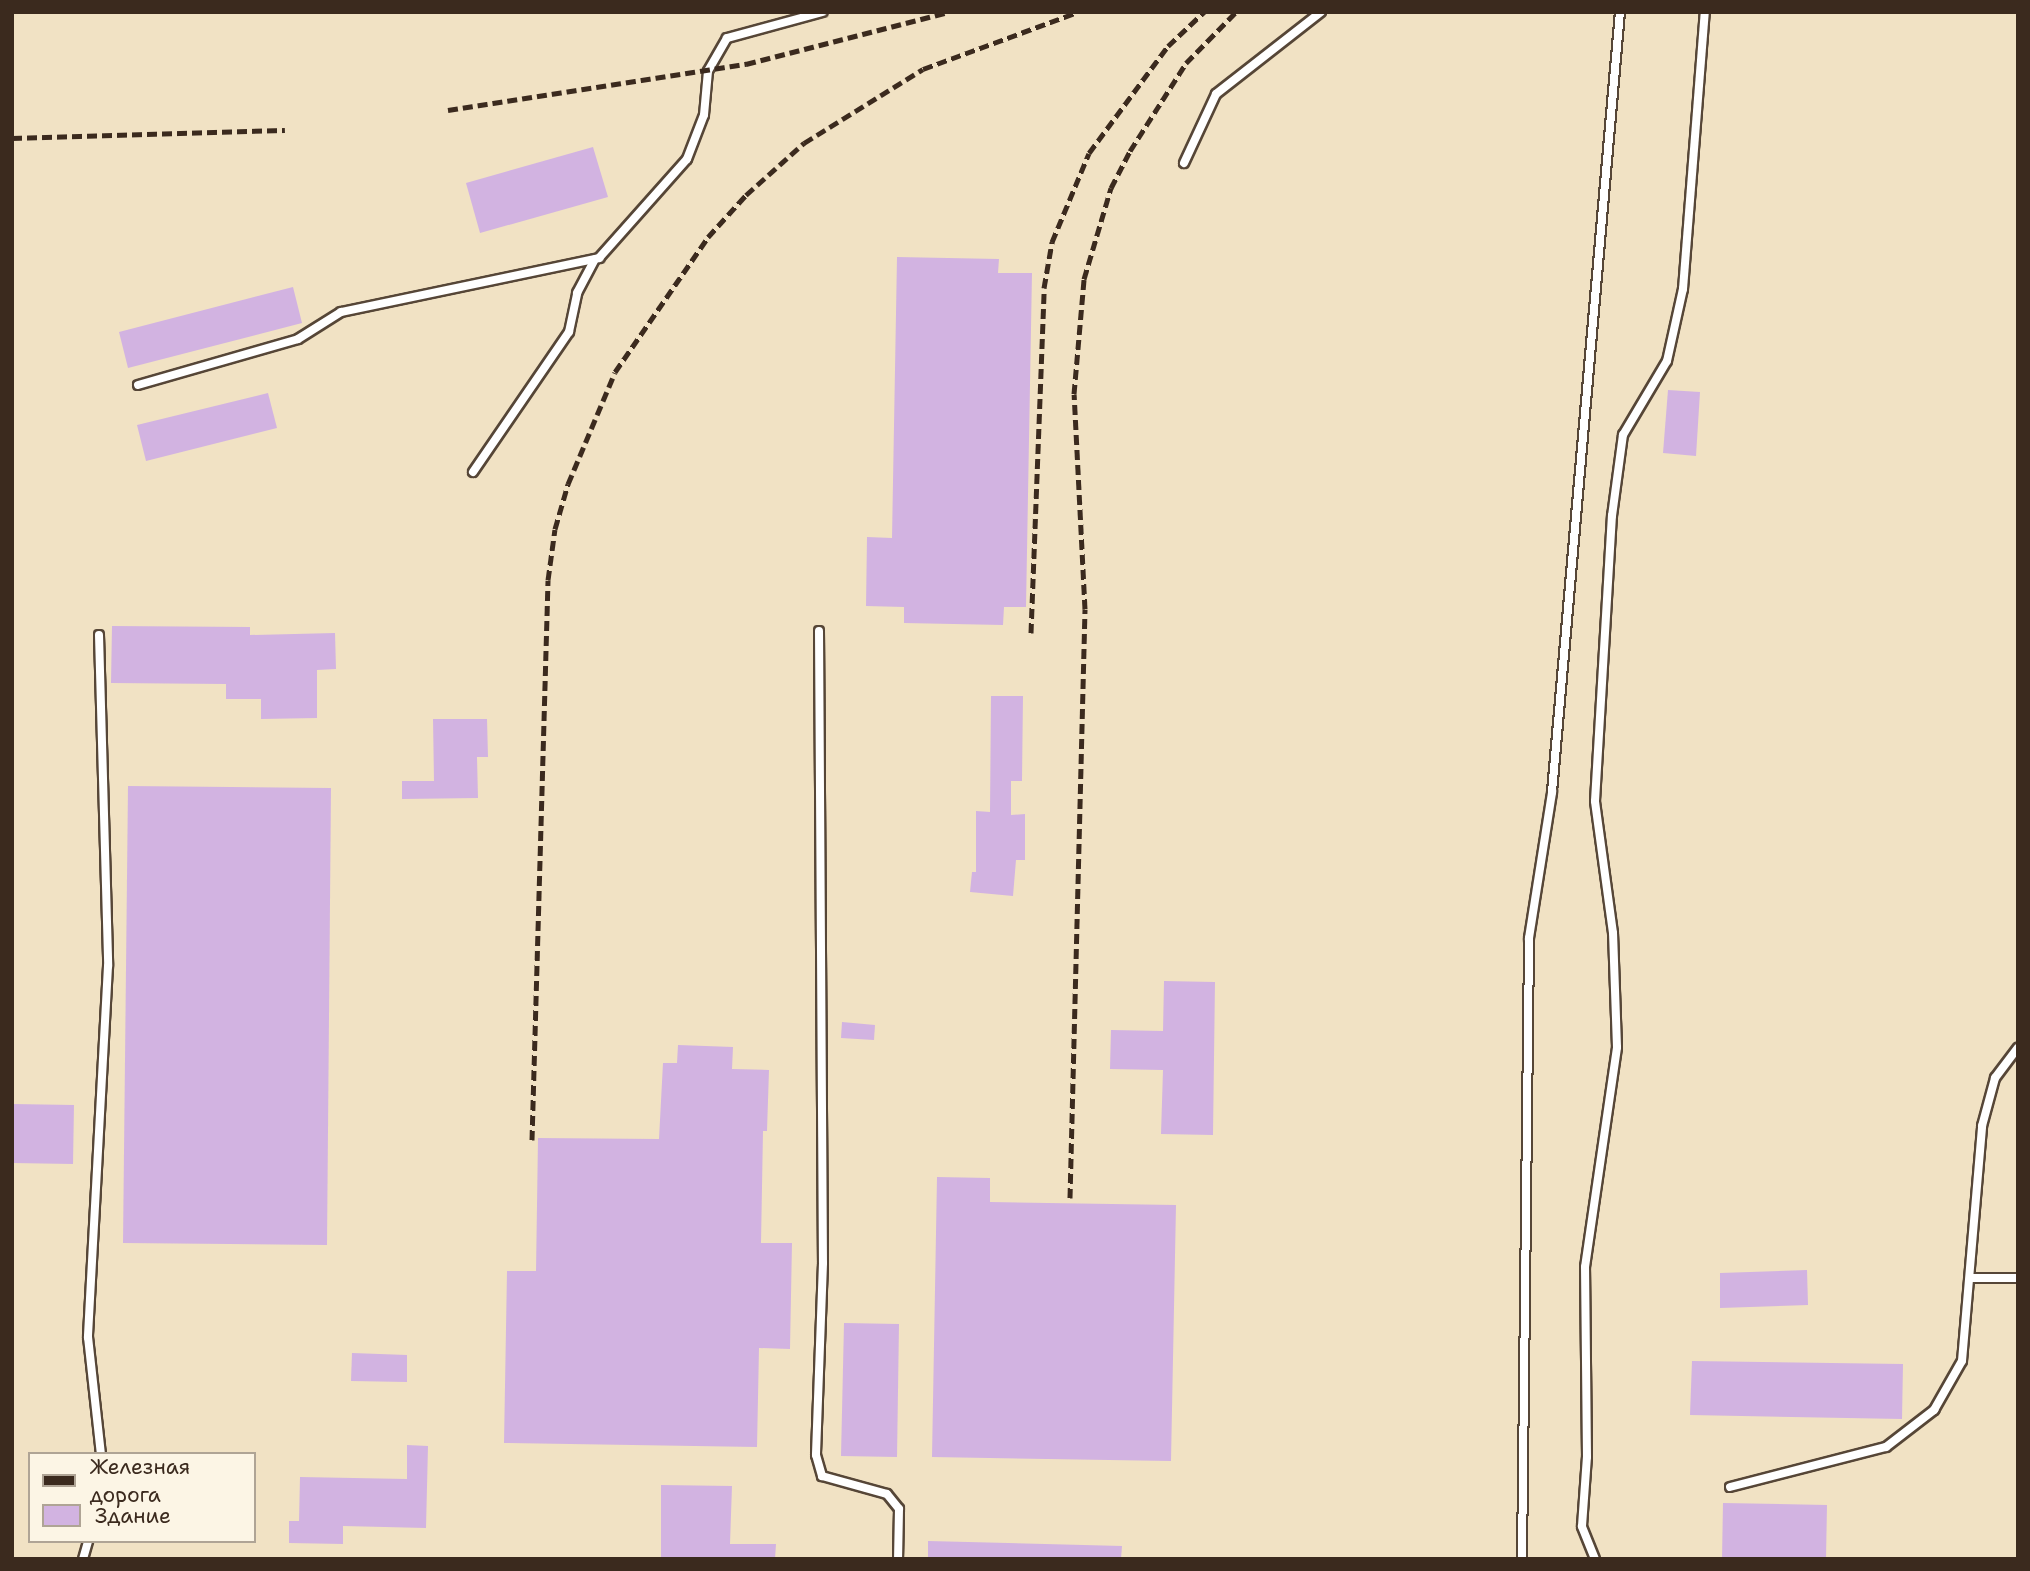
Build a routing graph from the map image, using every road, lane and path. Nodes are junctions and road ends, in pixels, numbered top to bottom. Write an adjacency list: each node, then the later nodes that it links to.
1 (823, 12): 6 (lane)
2 (1321, 12): 5 (lane)
3 (1620, 12): 17 (lane)
4 (1705, 12): 18 (lane)
5 (1184, 163)
6 (595, 259): 7 (lane); 8 (lane)
7 (138, 385)
8 (473, 472)
9 (819, 631): 16 (lane)
10 (99, 635): 14 (lane)
11 (2018, 1048): 12 (lane)
12 (1971, 1278): 13 (lane); 15 (lane)
13 (2018, 1278)
14 (101, 1452)
15 (1730, 1487)
16 (898, 1559)
17 (1522, 1559)
18 (1595, 1559)

